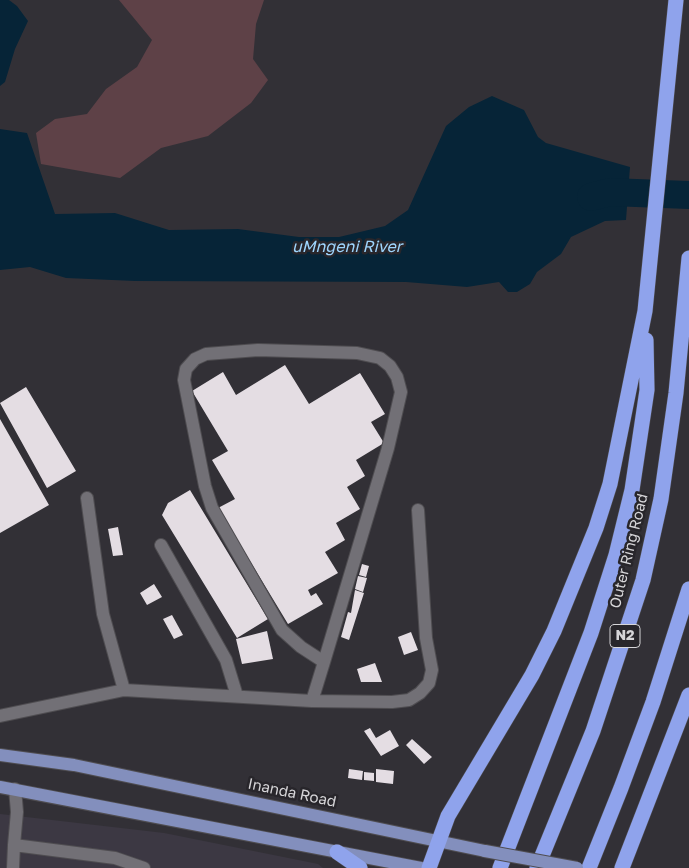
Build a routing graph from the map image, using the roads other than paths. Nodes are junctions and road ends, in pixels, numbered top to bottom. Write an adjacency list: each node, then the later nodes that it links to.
1 (676, 0): 3 (highway)
2 (689, 258): 26 (highway, Outer Ring Road / N2)
3 (645, 312): 17 (highway); 25 (highway)
4 (87, 498): 9 (lane)
5 (418, 510): 12 (lane)
6 (161, 545): 11 (lane)
7 (689, 589): 28 (highway)
8 (324, 662): 8 (lane); 12 (lane)
9 (124, 690): 11 (lane); 13 (lane)
10 (689, 695): 29 (highway)
11 (238, 696): 12 (lane)
12 (312, 701)
13 (0, 716)
14 (0, 755): 17 (main road, Inanda Road)
15 (0, 787): 16 (main road)
16 (15, 788): 18 (lane); 19 (main road)
17 (438, 840): 24 (highway); 27 (main road, Inanda Road, bridge)
18 (14, 845): 20 (lane); 21 (lane)
19 (337, 852): 22 (highway); 23 (main road)
20 (13, 868)
21 (144, 868)
22 (360, 868)
23 (420, 868)
24 (429, 868)
25 (500, 868)
26 (537, 868)
27 (578, 868)
28 (588, 868)
29 (622, 868)

